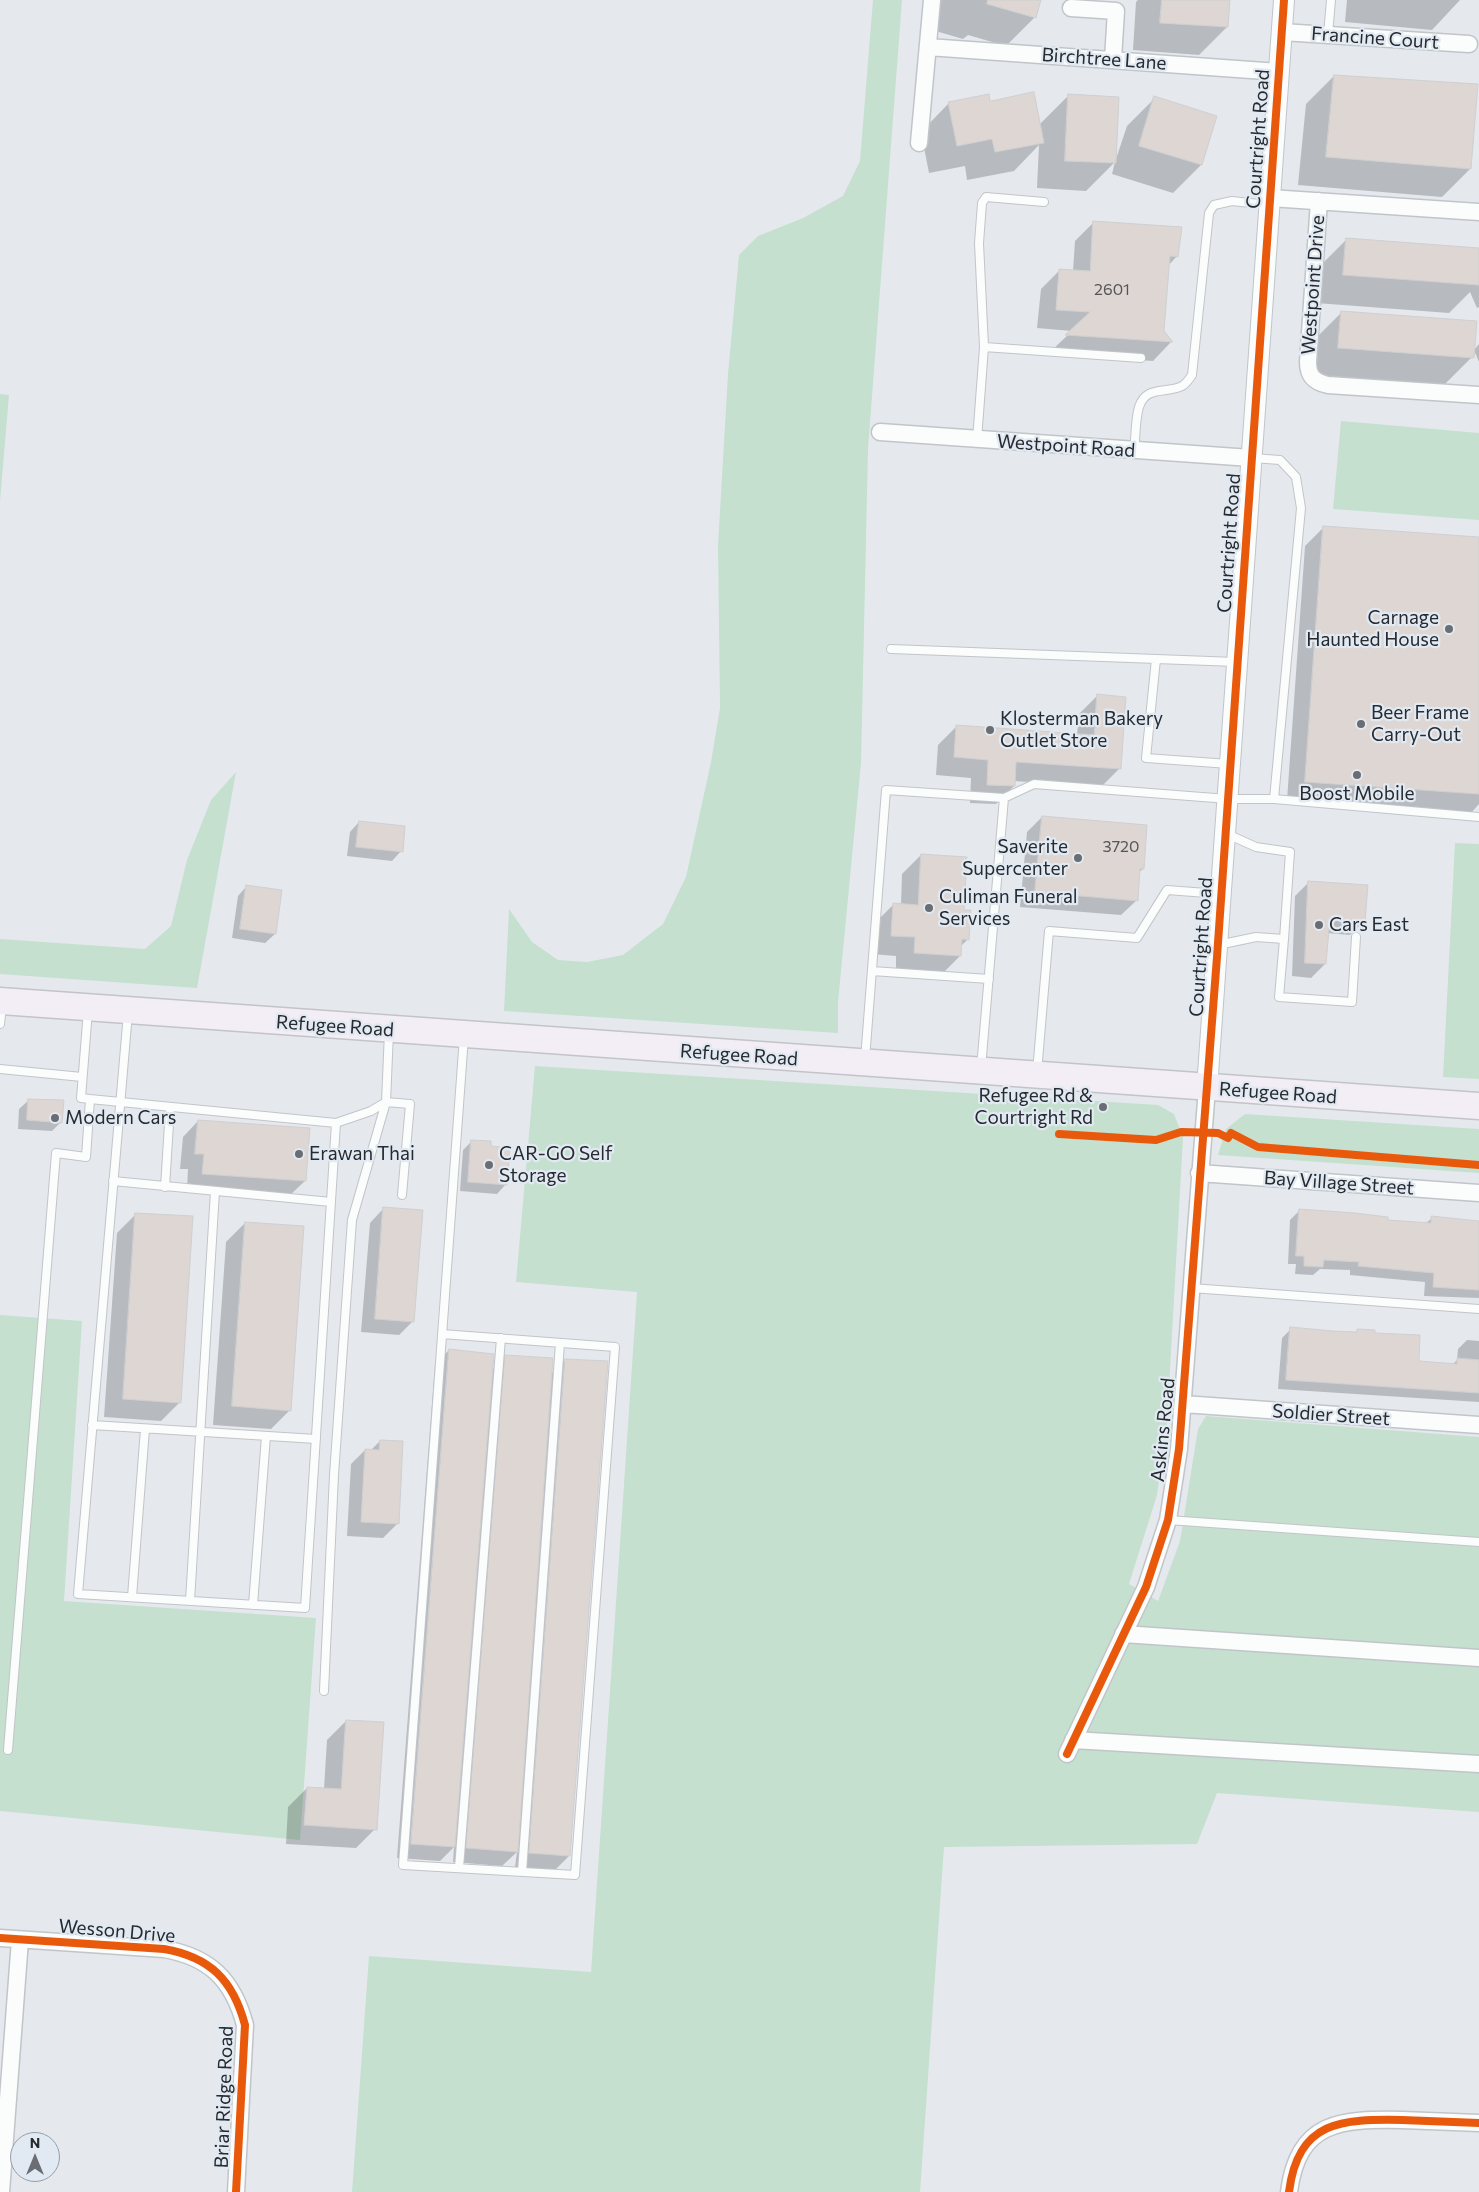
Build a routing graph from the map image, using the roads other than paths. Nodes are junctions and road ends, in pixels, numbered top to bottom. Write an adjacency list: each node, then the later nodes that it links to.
1 (932, 0): 8 (street)
2 (1284, 0): 5 (street, Courtright Road)
3 (1330, 0): 6 (lane)
4 (1071, 8): 9 (street)
5 (1282, 32): 6 (street, Francine Court); 10 (street, Courtright Road)
6 (1328, 34): 7 (street, Francine Court)
7 (1469, 44)
8 (928, 47): 9 (street, Birchtree Lane); 11 (street)
9 (1113, 59): 10 (street, Birchtree Lane)
10 (1279, 72): 14 (street, Courtright Road)
11 (919, 144)
12 (1319, 201): 14 (street); 15 (street); 18 (street, Westpoint Drive)
13 (1044, 202): 16 (lane)
14 (1270, 202): 21 (lane); 22 (street, Courtright Road)
15 (1479, 212)
16 (984, 347): 17 (lane); 20 (lane)
17 (1141, 358)
18 (1479, 395)
19 (880, 432): 20 (street, Westpoint Road)
20 (977, 440): 21 (street, Westpoint Road)
21 (1134, 450): 22 (street, Westpoint Road)
22 (1251, 458): 25 (street, Courtright Road); 29 (lane)
23 (891, 650): 24 (lane)
24 (1156, 659): 25 (lane); 26 (lane)
25 (1236, 662): 26 (street, Courtright Road)
26 (1230, 764): 28 (street, Courtright Road)
27 (1004, 798): 28 (lane); 36 (lane); 37 (lane)
28 (1228, 799): 29 (lane); 31 (street, Courtright Road)
29 (1274, 799): 30 (lane)
30 (1479, 817)
31 (1226, 833): 32 (street, Courtright Road); 34 (lane)
32 (1222, 894): 35 (street, Courtright Road); 46 (lane)
33 (1356, 937): 34 (lane)
34 (1284, 939): 35 (lane)
35 (1218, 945): 48 (street, Courtright Road)
36 (872, 971): 37 (lane); 43 (lane)
37 (989, 979): 45 (lane)
38 (88, 1008): 39 (main road, Refugee Road); 40 (main road, Refugee Road); 47 (lane)
39 (1, 1009)
40 (128, 1011): 41 (main road, Refugee Road); 51 (lane)
41 (390, 1030): 42 (main road, Refugee Road); 50 (lane)
42 (464, 1035): 43 (main road, Refugee Road); 64 (lane)
43 (864, 1064): 45 (main road, Refugee Road)
44 (0, 1069): 47 (lane)
45 (981, 1072): 46 (main road, Refugee Road)
46 (1036, 1076): 48 (main road, Refugee Road)
47 (82, 1077): 49 (lane)
48 (1207, 1088): 52 (main road, Refugee Road); 55 (street, Askins Road)
49 (90, 1099): 51 (lane); 82 (lane)
50 (386, 1102): 54 (lane); 60 (lane); 81 (lane)
51 (120, 1103): 53 (lane); 56 (lane)
52 (1479, 1106)
53 (170, 1108): 54 (lane); 57 (lane)
54 (336, 1123): 61 (lane)
55 (1199, 1173): 59 (street, Bay Village Street); 62 (street, Askins Road)
56 (113, 1182): 57 (lane); 68 (lane)
57 (165, 1187): 58 (lane)
58 (215, 1191): 61 (lane); 71 (lane)
59 (1479, 1193)
60 (402, 1195)
61 (331, 1202): 73 (lane)
62 (1191, 1288): 63 (lane); 67 (street, Askins Road)
63 (1479, 1309)
64 (442, 1334): 65 (lane); 84 (lane)
65 (501, 1338): 66 (lane); 84 (lane)
66 (560, 1343): 85 (lane); 85 (lane)
67 (1183, 1404): 69 (street, Soldier Street); 74 (street, Askins Road)
68 (92, 1425): 70 (lane); 76 (lane)
69 (1479, 1425)
70 (145, 1429): 71 (lane); 76 (lane)
71 (201, 1433): 72 (lane); 77 (lane)
72 (266, 1436): 73 (lane); 78 (lane)
73 (316, 1439): 78 (lane)
74 (1168, 1520): 75 (lane); 79 (street, Askins Road)
75 (1479, 1542)
76 (132, 1597): 77 (lane)
77 (190, 1601): 78 (lane)
78 (253, 1605)
79 (1123, 1634): 80 (street); 83 (street, Askins Road)
80 (1479, 1658)
81 (324, 1691)
82 (8, 1750)
83 (1479, 1764)
84 (459, 1868): 85 (lane)
85 (522, 1872)
86 (0, 1938): 87 (street, Wesson Drive)
87 (20, 1940): 88 (street, Wesson Drive); 90 (street)
88 (223, 1978): 91 (street, Briar Ridge Road)
89 (1479, 2123): 92 (street)
90 (1, 2192)
91 (236, 2192)
92 (1289, 2192)

